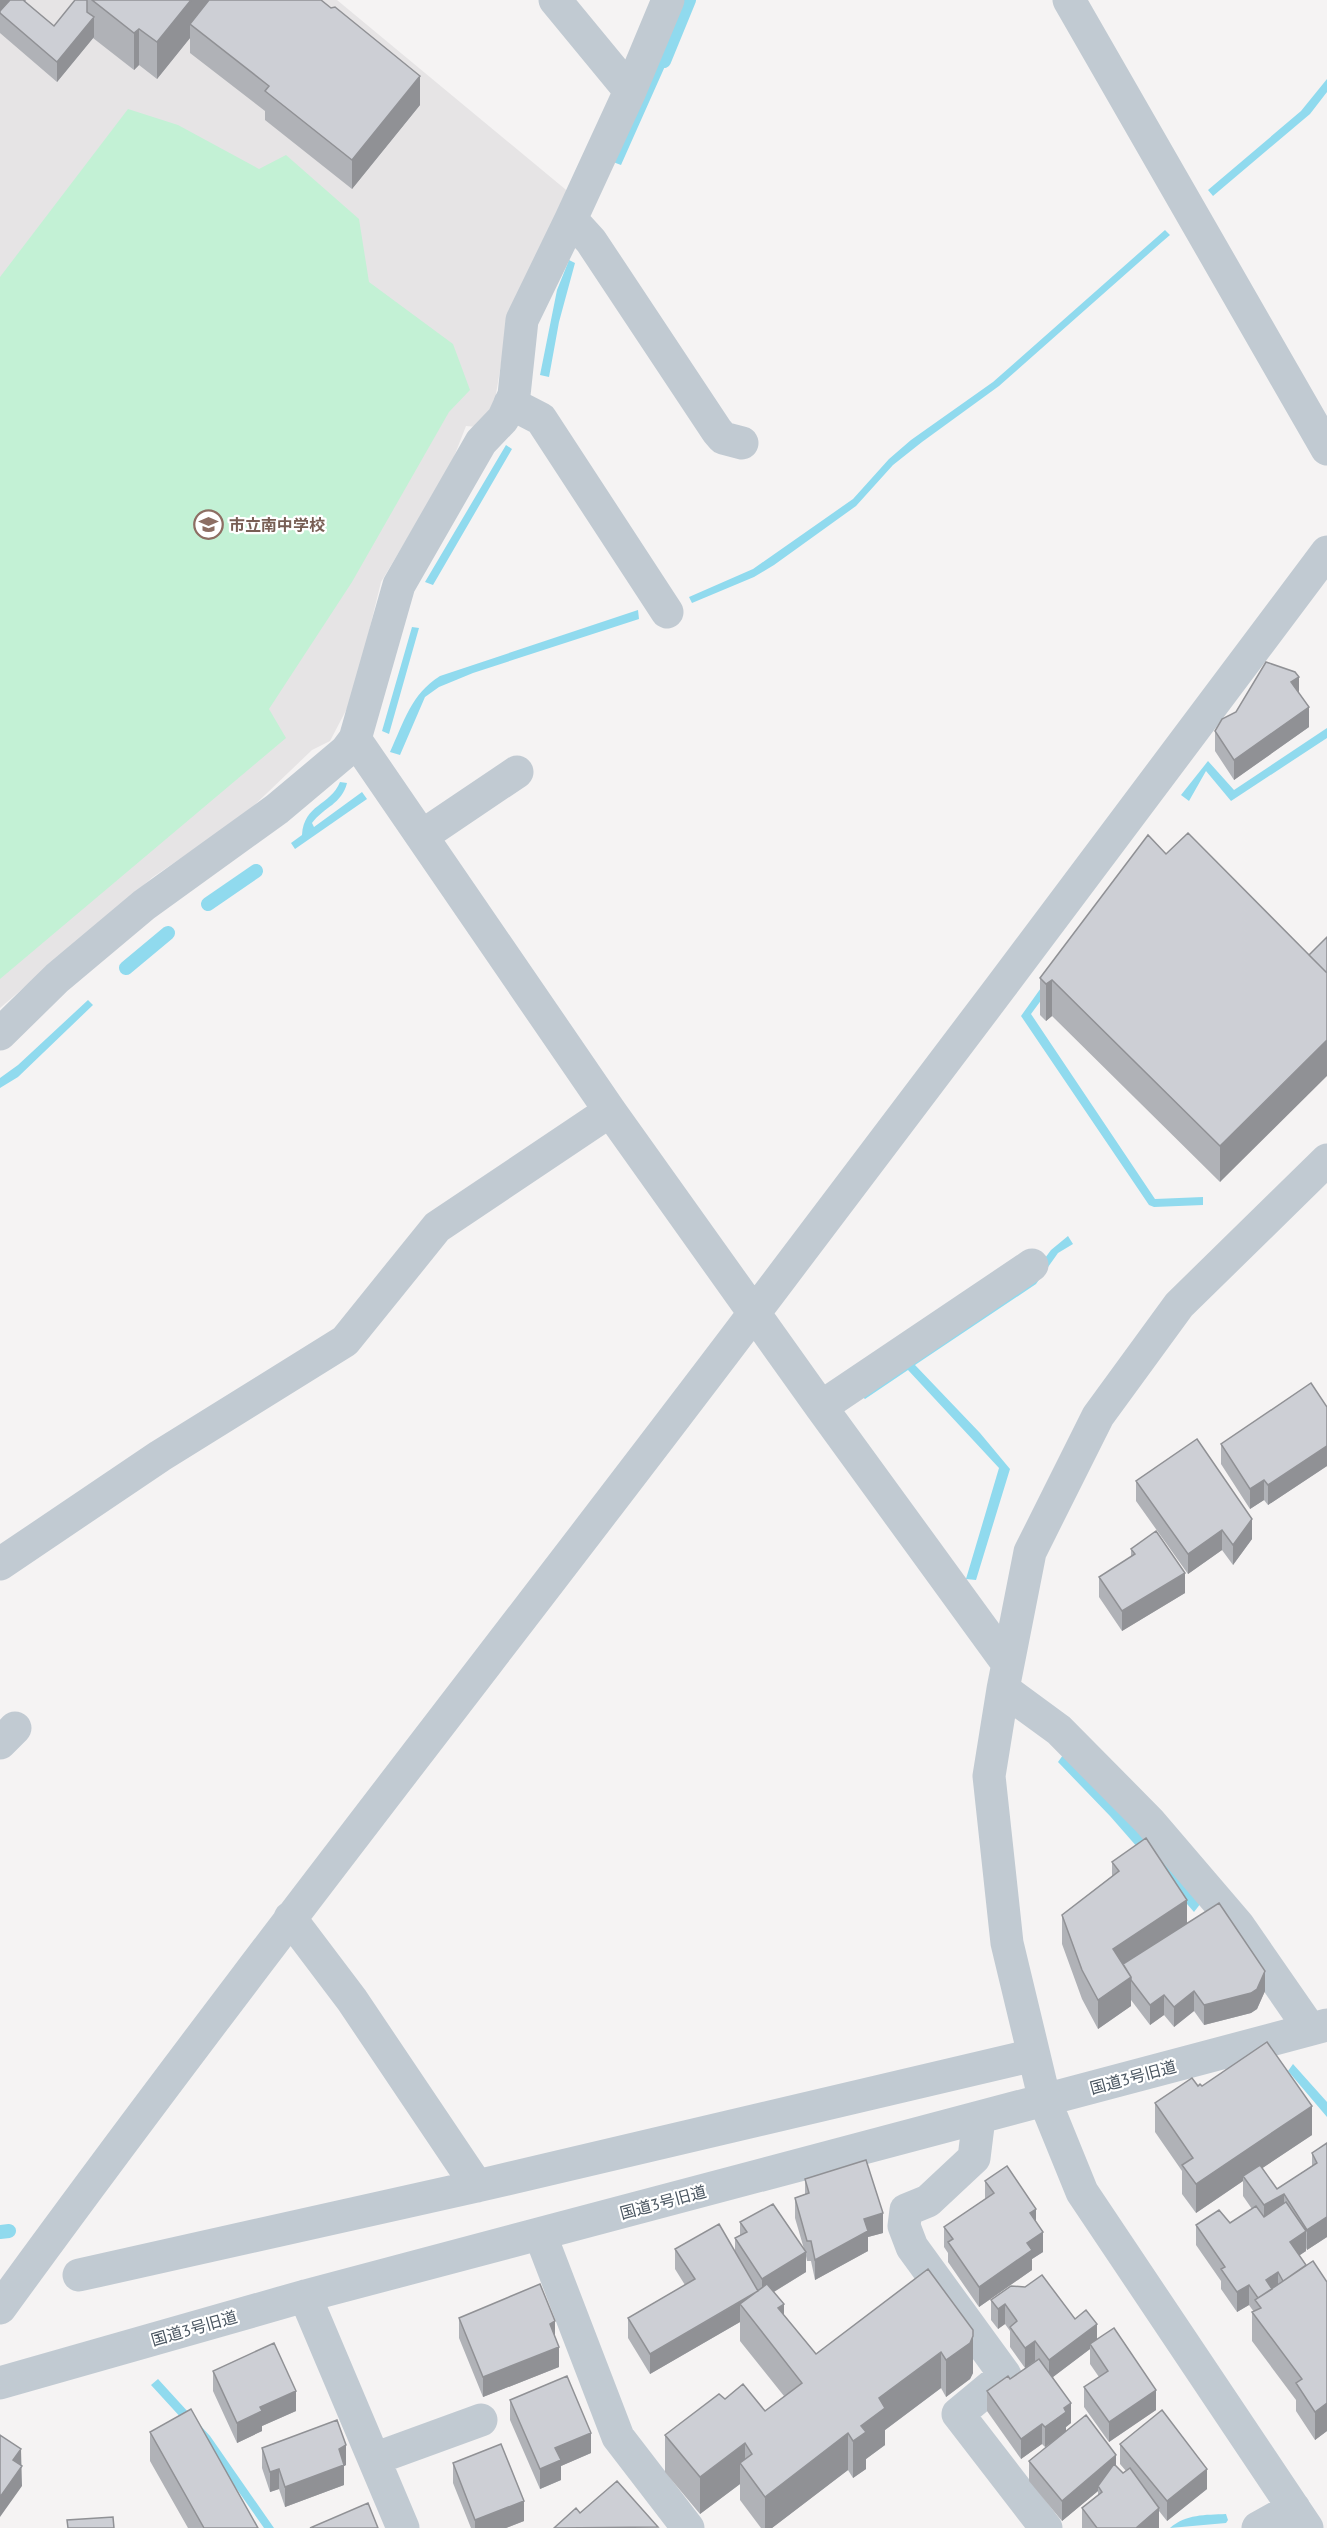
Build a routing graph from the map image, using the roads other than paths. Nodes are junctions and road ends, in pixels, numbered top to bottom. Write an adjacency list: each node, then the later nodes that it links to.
1 (555, 0): 4 (street)
2 (668, 0): 4 (street)
3 (1071, 1): 8 (street)
4 (630, 91): 5 (street)
5 (571, 219): 6 (street); 7 (street)
6 (510, 403): 10 (street); 11 (street)
7 (741, 443)
8 (1327, 449)
9 (1327, 552): 18 (street)
10 (667, 612)
11 (356, 739): 13 (street); 14 (street)
12 (517, 772): 13 (street)
13 (422, 836): 15 (street)
14 (0, 1034)
15 (610, 1111): 18 (street); 20 (street)
16 (1327, 1160): 21 (street)
17 (1032, 1265): 19 (street)
18 (754, 1314): 19 (street); 22 (street)
19 (821, 1407): 21 (street)
20 (0, 1564)
21 (1005, 1676): 23 (street); 24 (street)
22 (290, 1918): 27 (street); 31 (street)
23 (1319, 2027): 25 (street, 国道3号旧道)
24 (1034, 2055): 25 (street); 27 (street)
25 (1045, 2101): 26 (street, 国道3号旧道); 35 (street)
26 (979, 2118): 28 (street, 国道3号旧道); 36 (street)
27 (477, 2186): 29 (street)
28 (540, 2234): 30 (street, 国道3号旧道); 38 (street)
29 (79, 2275)
30 (305, 2296): 32 (street, 国道3号旧道); 34 (street)
31 (0, 2308)
32 (0, 2383)
33 (481, 2420): 34 (street)
34 (374, 2458): 37 (street)
35 (1300, 2518): 39 (street)
36 (1041, 2526)
37 (403, 2528)
38 (688, 2528)
39 (1258, 2528)

